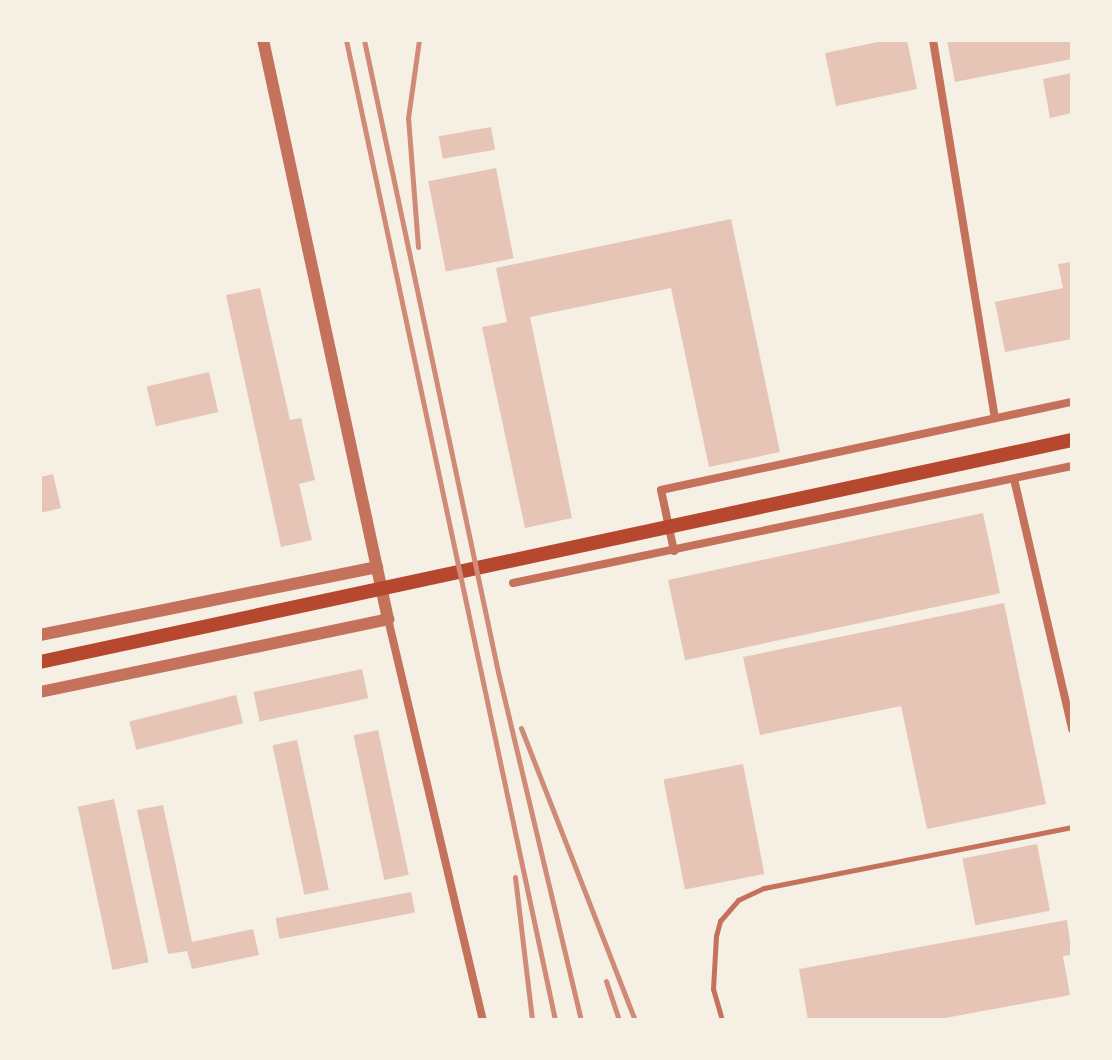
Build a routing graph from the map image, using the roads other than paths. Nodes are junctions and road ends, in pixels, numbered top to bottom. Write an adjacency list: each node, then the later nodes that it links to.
1 (263, 40): 9 (street)
2 (933, 40): 4 (street)
3 (1072, 402): 4 (street)
4 (995, 417): 8 (street)
5 (1072, 440): 13 (main road)
6 (1072, 466): 7 (street)
7 (1014, 479): 8 (street); 15 (street)
8 (674, 551): 10 (street)
9 (377, 567): 11 (street); 12 (street)
10 (513, 583)
11 (388, 619): 14 (street); 17 (street)
12 (40, 635)
13 (40, 662)
14 (40, 692)
15 (1072, 729)
16 (1072, 827): 18 (lane)
17 (483, 1020)
18 (722, 1020)

